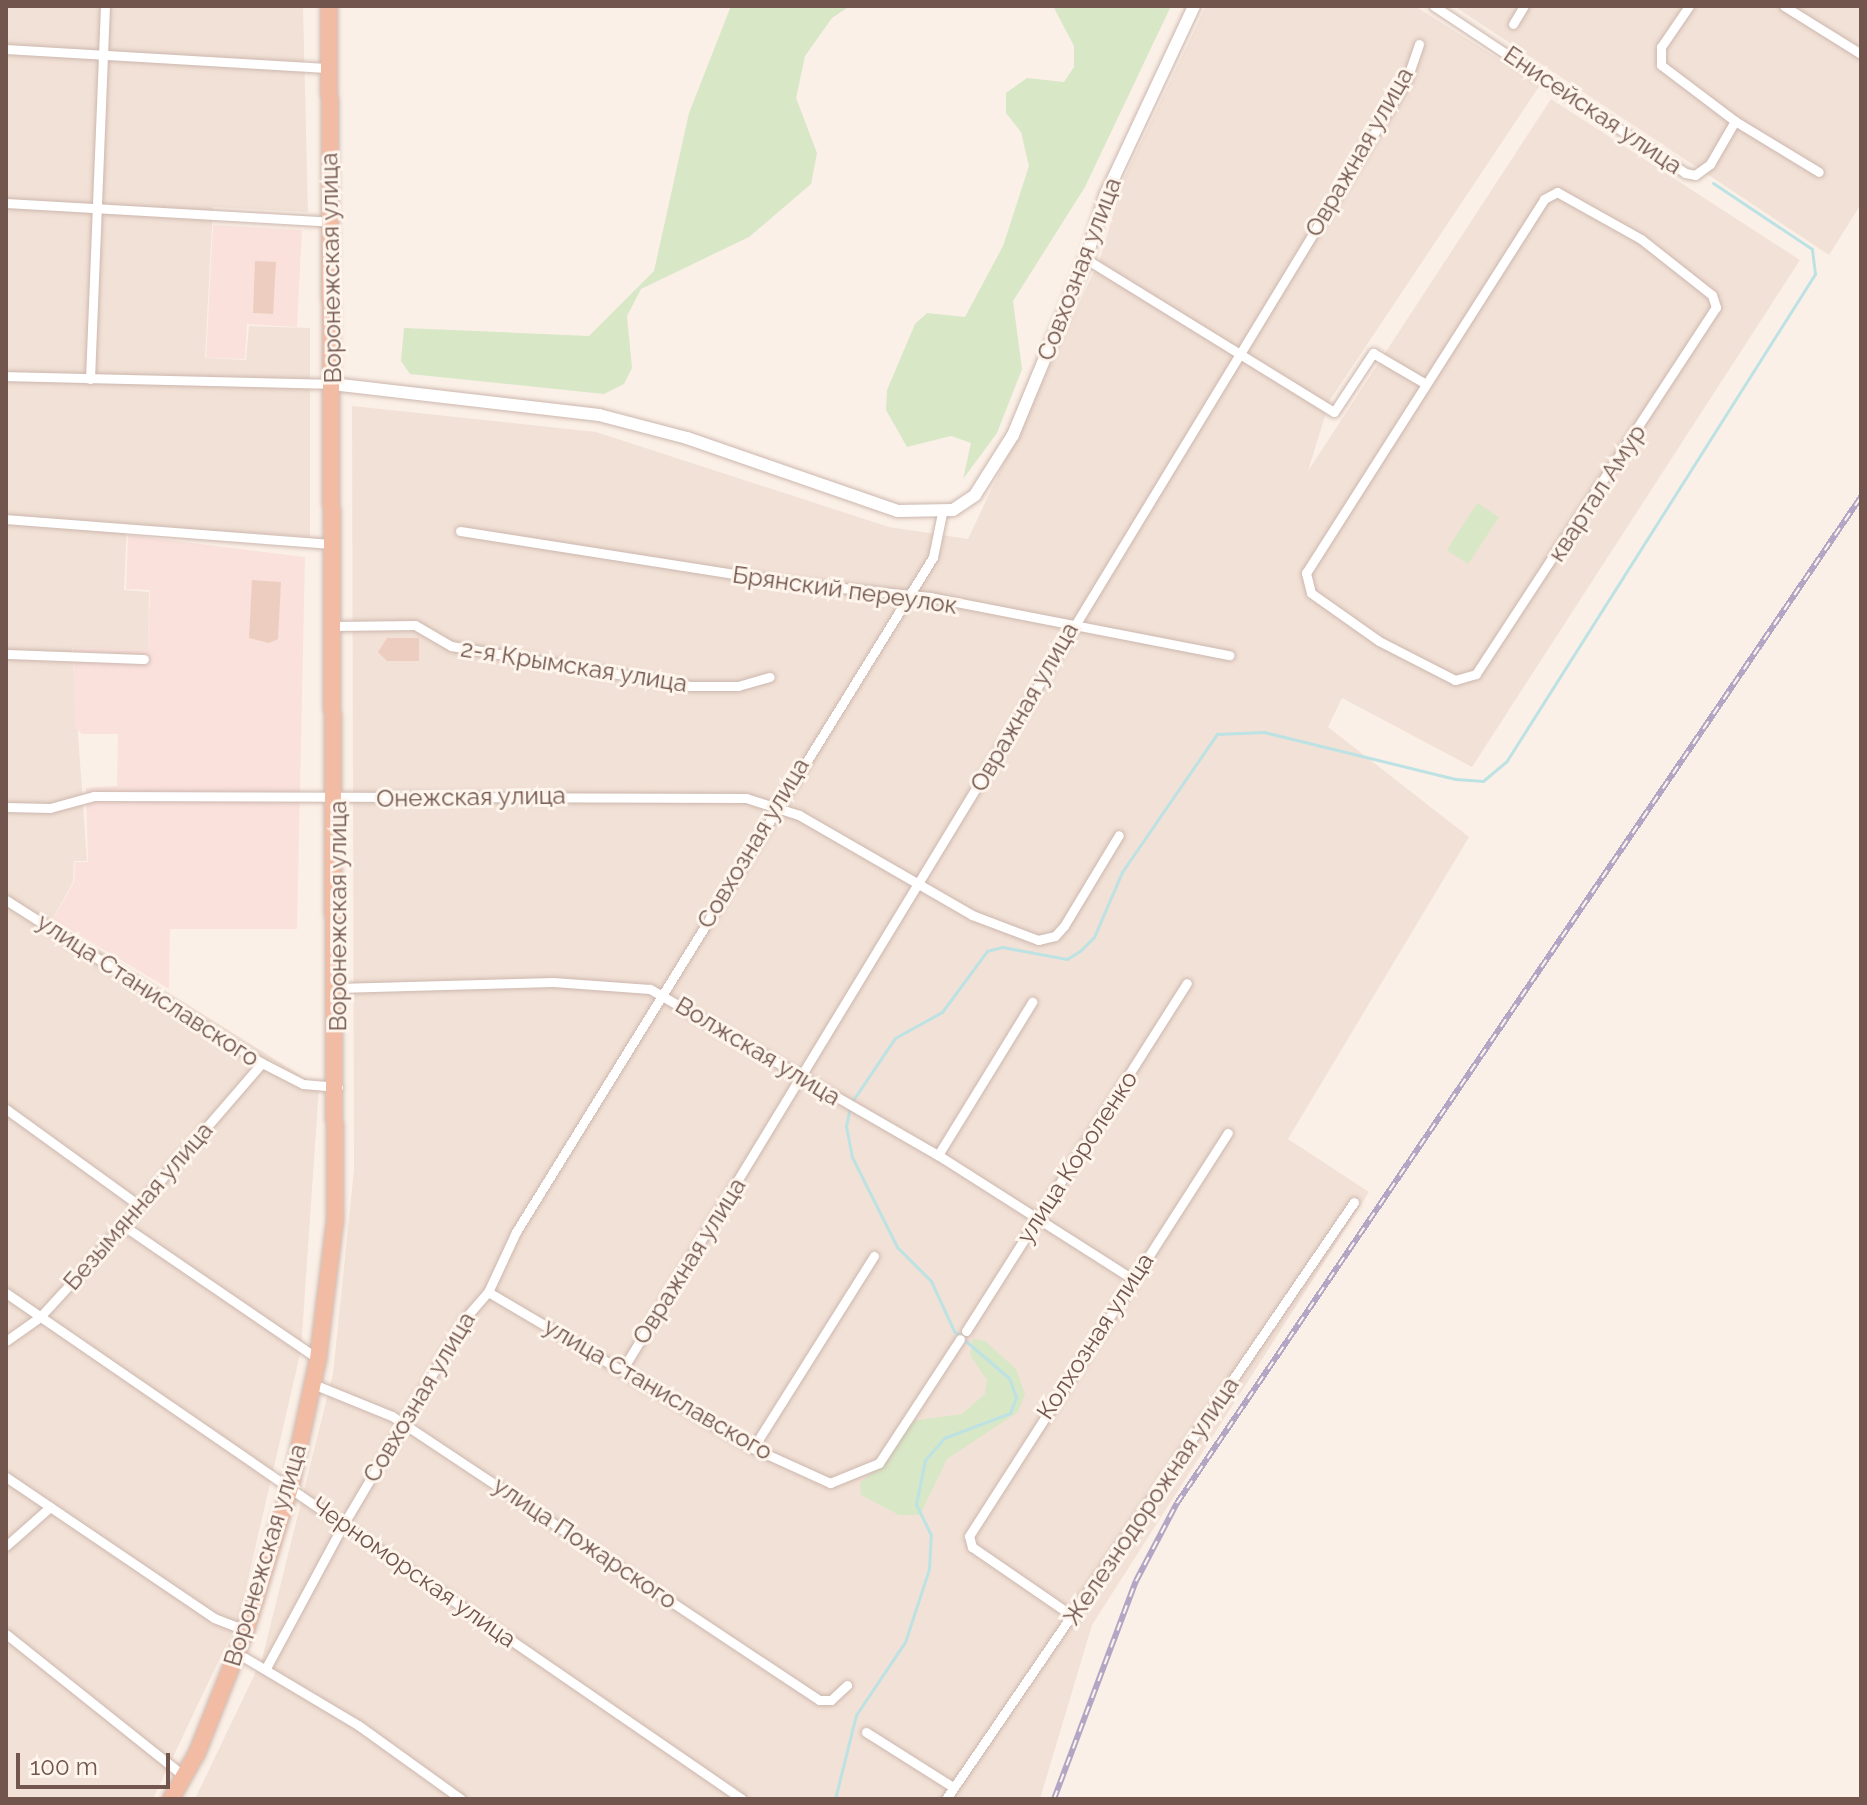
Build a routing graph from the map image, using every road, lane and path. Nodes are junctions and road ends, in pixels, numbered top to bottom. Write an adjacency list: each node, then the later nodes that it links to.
1 (105, 6): 12 (street)
2 (329, 6): 14 (highway, Воронежская улица)
3 (1194, 6): 20 (main road, Совхозная улица)
4 (1434, 6): 8 (street, Енисейская улица)
5 (1524, 6): 9 (street)
6 (1689, 6): 15 (street)
7 (1784, 6): 13 (street)
8 (1446, 9): 15 (street, Енисейская улица)
9 (1513, 24)
10 (1419, 44): 21 (street, Овражная улица)
11 (6, 49): 12 (street)
12 (104, 54): 14 (street); 18 (street)
13 (1861, 54)
14 (330, 68): 19 (highway, Воронежская улица)
15 (1735, 121): 16 (street)
16 (1819, 172)
17 (6, 203): 18 (street)
18 (97, 207): 19 (street); 23 (street)
19 (331, 222): 24 (highway, Воронежская улица)
20 (1086, 259): 21 (street); 26 (main road, Совхозная улица)
21 (1240, 353): 25 (street); 31 (street, Овражная улица)
22 (6, 376): 23 (street)
23 (90, 379): 24 (street)
24 (332, 384): 26 (main road); 29 (highway, Воронежская улица)
25 (1426, 384): 25 (street, квартал Амур)
26 (942, 513): 30 (street, Совхозная улица)
27 (6, 519): 29 (street)
28 (460, 531): 30 (street, Брянский переулок)
29 (333, 544): 32 (highway, Воронежская улица)
30 (907, 594): 31 (street, Брянский переулок); 38 (street, Совхозная улица)
31 (1071, 625): 34 (street, Брянский переулок); 41 (street, Овражная улица)
32 (335, 626): 36 (street, 2-я Крымская улица); 37 (highway, Воронежская улица)
33 (6, 654): 35 (street)
34 (1229, 655)
35 (144, 659)
36 (770, 677)
37 (337, 800): 38 (street, Онежская улица); 39 (street, Онежская улица); 44 (highway, Воронежская улица)
38 (776, 806): 41 (street, Онежская улица); 45 (street, Совхозная улица)
39 (6, 807)
40 (1119, 835): 41 (street, Онежская улица)
41 (917, 883): 48 (street, Овражная улица)
42 (6, 900): 47 (street, улица Станиславского)
43 (1187, 983): 55 (street, улица Короленко)
44 (337, 988): 45 (street, Волжская улица); 49 (highway, Воронежская улица)
45 (661, 993): 48 (street, Волжская улица); 59 (street, Совхозная улица)
46 (1032, 1002): 52 (street)
47 (262, 1063): 49 (street, улица Станиславского); 54 (street, Безымянная улица)
48 (802, 1080): 52 (street, Волжская улица); 64 (street, Овражная улица)
49 (338, 1087): 63 (highway, Воронежская улица)
50 (6, 1109): 54 (street)
51 (1228, 1133): 58 (street, Колхозная улица)
52 (938, 1155): 55 (street, Волжская улица)
53 (1354, 1202): 74 (street, Железнодорожная улица)
54 (140, 1206): 56 (street, Безымянная улица)
55 (1037, 1221): 58 (street, Волжская улица); 69 (street, улица Короленко)
56 (124, 1226): 61 (street, Безымянная улица); 63 (street)
57 (874, 1256): 67 (street)
58 (1131, 1278): 74 (street, Колхозная улица)
59 (488, 1292): 64 (street, улица Станиславского); 66 (street, Совхозная улица)
60 (6, 1293): 61 (street, Черноморская улица)
61 (40, 1317): 62 (street, Безымянная улица); 70 (street, Черноморская улица)
62 (6, 1341)
63 (318, 1359): 65 (highway, Воронежская улица)
64 (624, 1367): 67 (street, улица Станиславского)
65 (313, 1384): 66 (street, улица Пожарского); 70 (highway, Воронежская улица)
66 (403, 1423): 72 (street, Совхозная улица); 79 (street, улица Пожарского)
67 (753, 1448): 69 (street, улица Станиславского)
68 (6, 1477): 71 (street)
69 (830, 1483)
70 (291, 1485): 72 (street, Черноморская улица); 75 (highway, Воронежская улица)
71 (50, 1507): 73 (street); 75 (street)
72 (343, 1525): 78 (street, Совхозная улица); 85 (street, Черноморская улица)
73 (6, 1546)
74 (1074, 1617): 82 (street, Железнодорожная улица)
75 (246, 1630): 77 (highway, Воронежская улица)
76 (6, 1634): 81 (street)
77 (237, 1653): 78 (street); 81 (highway, Воронежская улица)
78 (266, 1668): 84 (street)
79 (847, 1685)
80 (866, 1732): 82 (street)
81 (185, 1777): 83 (highway, Воронежская улица)
82 (953, 1787): 86 (street, Железнодорожная улица)
83 (171, 1799)
84 (461, 1799)
85 (742, 1799)
86 (946, 1799)

